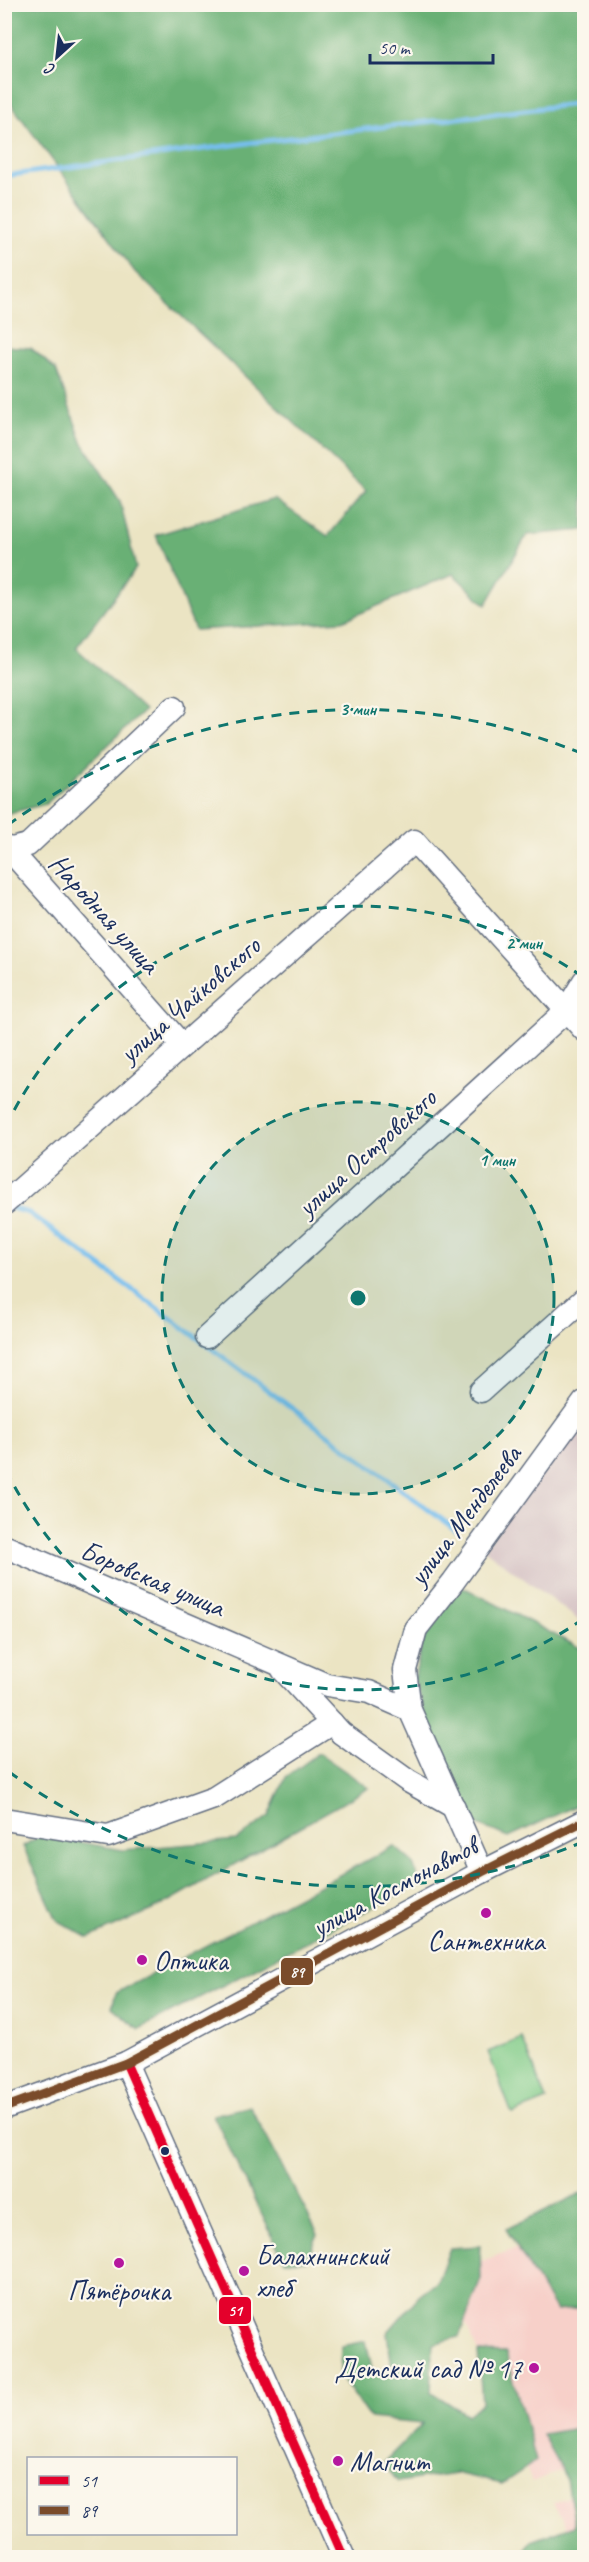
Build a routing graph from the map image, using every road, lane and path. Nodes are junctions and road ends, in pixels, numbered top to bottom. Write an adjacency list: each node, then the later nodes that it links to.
1 (174, 707): 2 (street, Народная улица)
2 (6, 849): 6 (street, Народная улица)
3 (585, 981): 4 (street, улица Островского)
4 (566, 1011): 5 (street); 6 (street, улица Чайковского); 9 (street, улица Островского)
5 (585, 1030)
6 (182, 1045): 7 (street, улица Чайковского)
7 (4, 1204)
8 (585, 1299): 10 (street)
9 (207, 1337)
10 (481, 1391)
11 (585, 1402): 14 (street, улица Менделеева)
12 (4, 1546): 13 (street, Боровская улица)
13 (278, 1664): 15 (street, Боровская улица); 17 (street, Боровская улица)
14 (405, 1670): 15 (street); 16 (street, улица Менделеева)
15 (369, 1692): 16 (street, Боровская улица)
16 (410, 1710): 18 (street)
17 (332, 1723): 18 (street, Боровская улица); 19 (street)
18 (454, 1807): 21 (street)
19 (4, 1819)
20 (585, 1821): 21 (street, улица Космонавтов)
21 (483, 1872): 22 (street, улица Космонавтов)
22 (126, 2063): 23 (street, улица Космонавтов); 24 (street)
23 (4, 2109)
24 (344, 2558)

